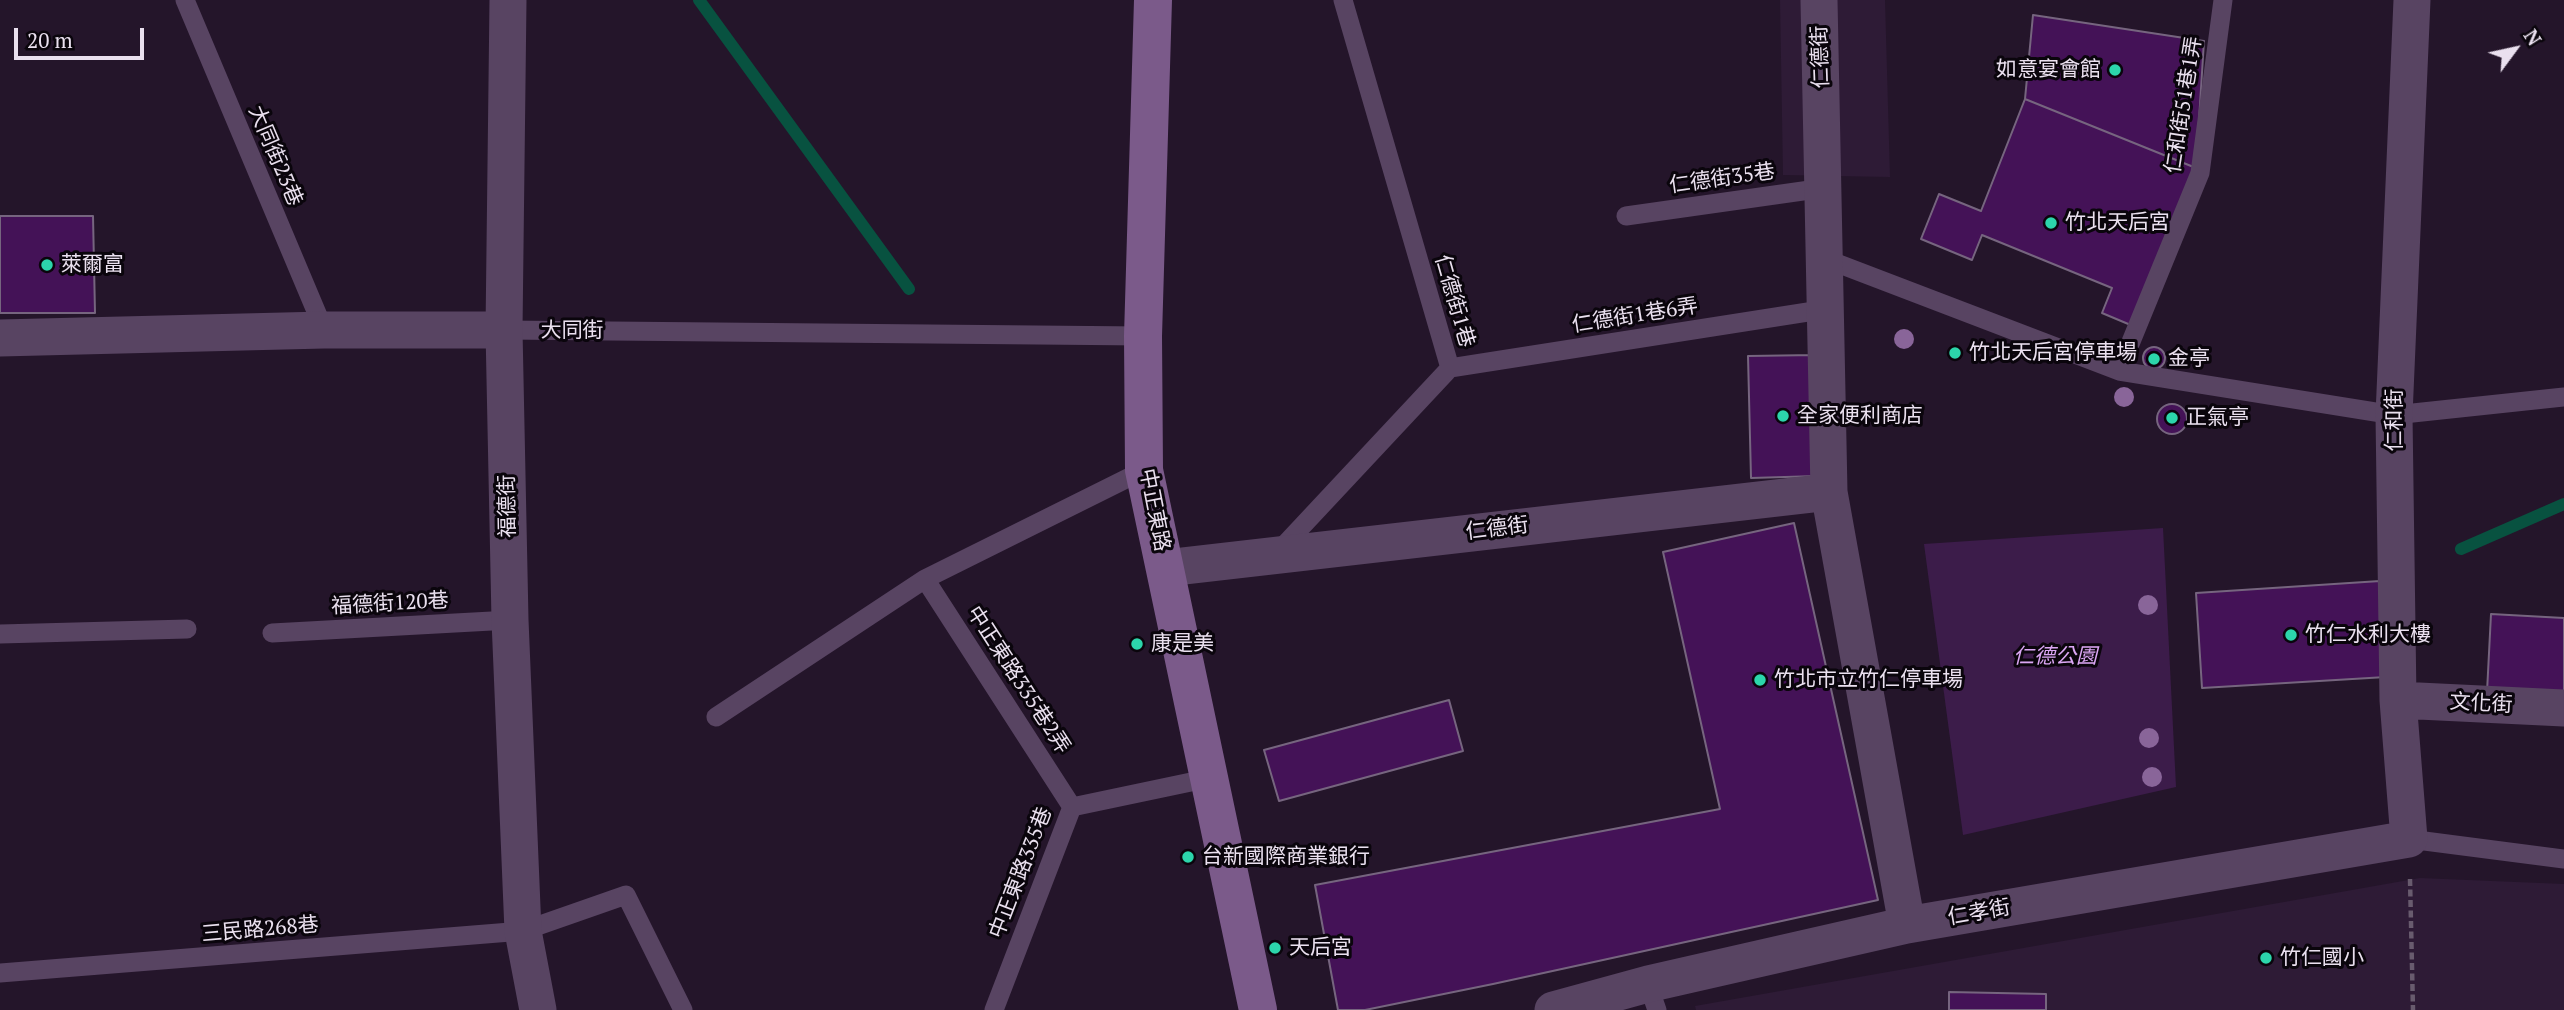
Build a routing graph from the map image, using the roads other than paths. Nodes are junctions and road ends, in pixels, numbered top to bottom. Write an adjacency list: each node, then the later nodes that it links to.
1 (185, 0): 12 (lane, 大同街23巷)
2 (508, 0): 13 (street, 福德街)
3 (1153, 0): 14 (main road, 中正東路)
4 (1343, 0): 16 (lane, 仁德街1巷)
5 (1819, 0): 8 (street, 仁德街)
6 (2223, 0): 17 (lane, 仁和街51巷1弄)
7 (2412, 0): 19 (street, 仁和街)
8 (1824, 188): 9 (lane, 仁德街35巷); 10 (street, 仁德街)
9 (1626, 216)
10 (1826, 260): 11 (street, 仁德街); 17 (lane)
11 (1826, 309): 16 (lane, 仁德街1巷6弄); 21 (street, 仁德街)
12 (324, 330): 13 (street, 大同街); 15 (street, 大同街)
13 (504, 330): 14 (lane, 大同街); 25 (street, 福德街)
14 (1143, 336): 20 (main road, 中正東路)
15 (0, 338)
16 (1450, 368): 22 (lane, 仁德街1巷)
17 (2119, 371): 19 (lane)
18 (2564, 397): 19 (lane)
19 (2394, 415): 29 (street, 仁和街)
20 (1144, 470): 23 (main road, 中正東路); 24 (lane)
21 (1829, 492): 22 (street, 仁德街); 36 (street, 仁德街)
22 (1275, 555): 23 (street, 仁德街)
23 (1166, 568): 32 (main road, 中正東路)
24 (925, 579): 31 (lane); 33 (lane, 中正東路335巷2弄)
25 (510, 620): 27 (lane, 福德街120巷); 37 (street, 福德街)
26 (187, 629): 28 (lane)
27 (272, 633)
28 (0, 634)
29 (2398, 700): 30 (street, 文化街); 34 (street, 仁和街)
30 (2564, 708)
31 (716, 717)
32 (1210, 778): 33 (lane, 中正東路335巷); 43 (main road, 中正東路)
33 (1072, 807): 42 (lane, 中正東路335巷)
34 (2409, 839): 35 (lane); 36 (street, 仁孝街)
35 (2564, 859)
36 (1907, 925): 39 (street, 仁孝街)
37 (523, 931): 38 (lane, 三民路268巷); 40 (street, 福德街); 41 (lane, 三民路268巷)
38 (0, 973)
39 (1653, 997): 44 (street, 仁孝街)
40 (538, 1010)
41 (683, 1010)
42 (994, 1010)
43 (1258, 1010)
44 (1553, 1010)

